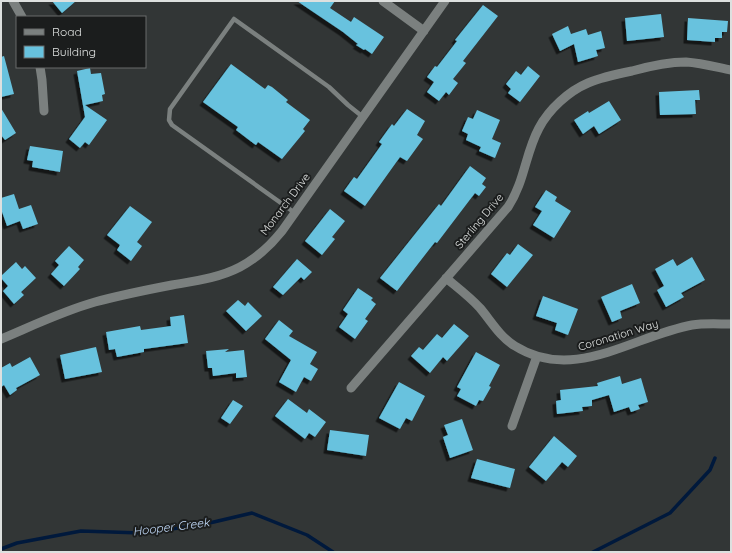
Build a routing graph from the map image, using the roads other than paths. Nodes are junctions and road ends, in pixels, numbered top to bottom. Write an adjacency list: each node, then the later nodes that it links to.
1 (13, 1): 4 (street)
2 (382, 1): 5 (street)
3 (445, 1): 5 (street, Monarch Drive)
4 (21, 16)
5 (424, 31): 9 (street, Monarch Drive)
6 (40, 68): 8 (street)
7 (731, 70): 11 (street, Sterling Drive)
8 (44, 111)
9 (363, 117): 10 (street, Monarch Drive); 10 (lane)
10 (295, 213): 13 (street, Monarch Drive)
11 (446, 278): 14 (street, Coronation Way); 15 (street, Sterling Drive)
12 (731, 324): 14 (street, Coronation Way)
13 (1, 339)
14 (537, 356): 16 (street)
15 (351, 388)
16 (512, 426)

